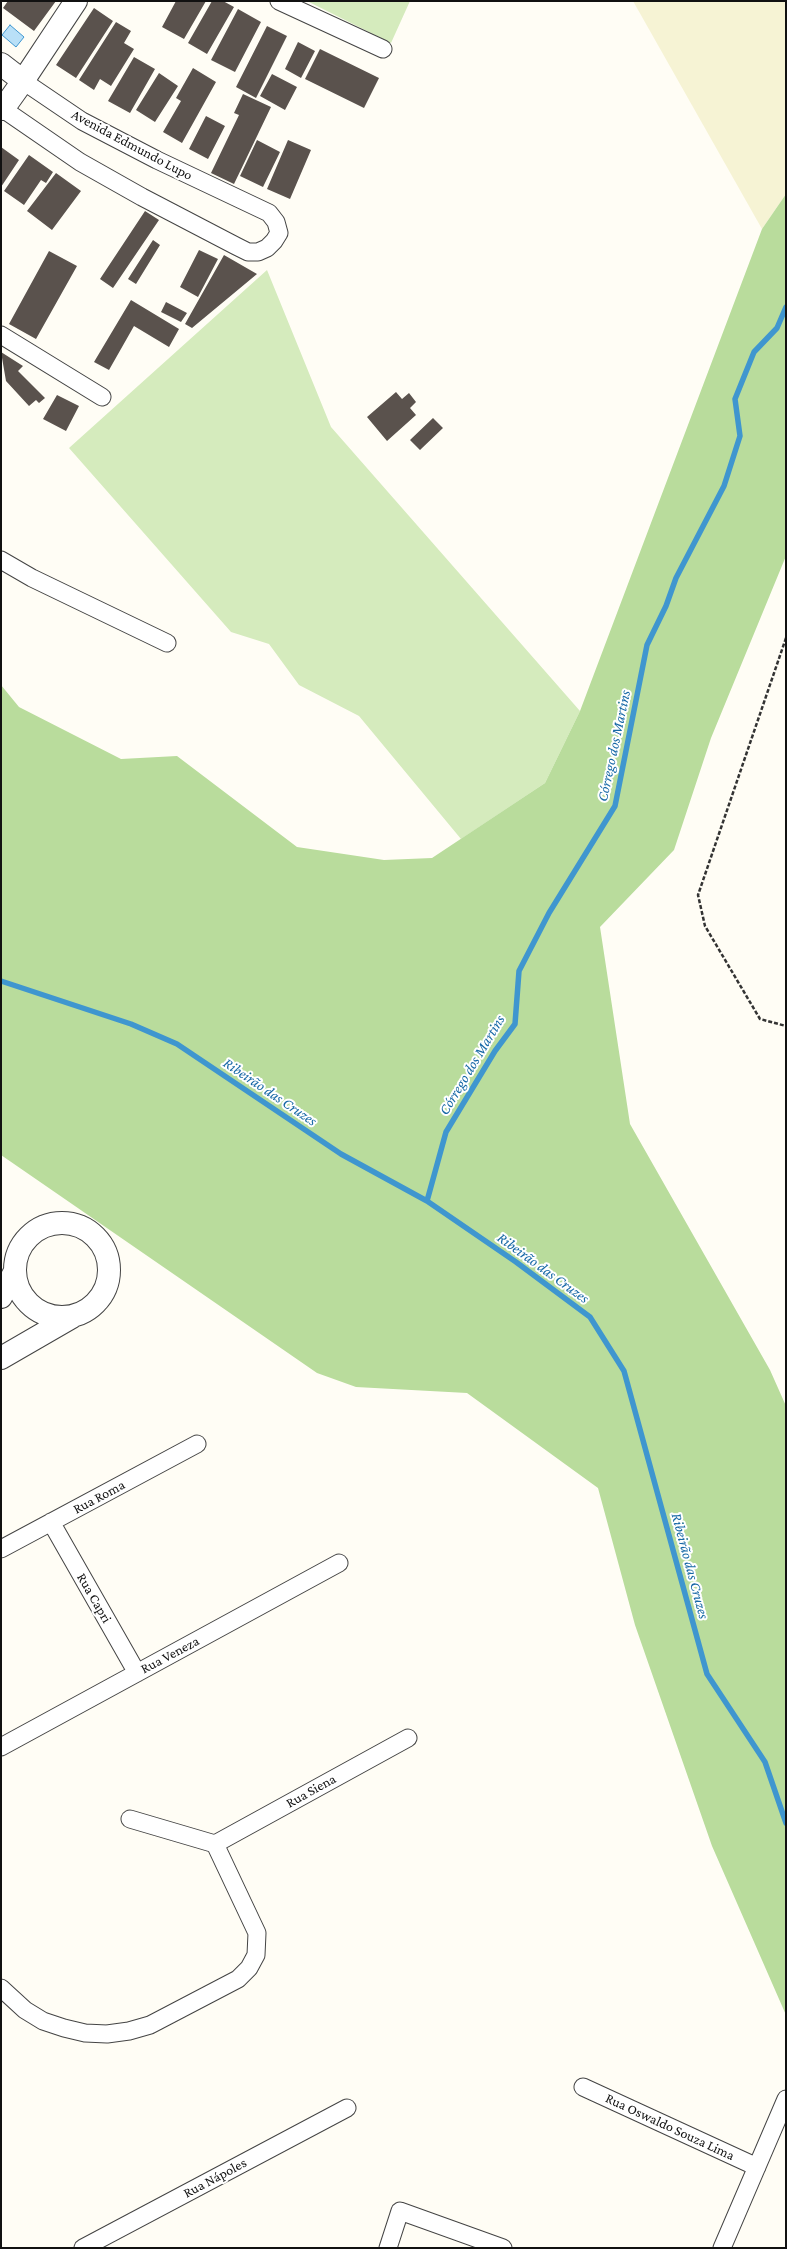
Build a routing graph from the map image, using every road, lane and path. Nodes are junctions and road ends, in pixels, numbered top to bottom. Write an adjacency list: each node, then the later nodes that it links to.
1 (76, 1): 5 (street)
2 (279, 1): 3 (street)
3 (383, 49)
4 (1, 64): 5 (street, Avenida Edmundo Lupo)
5 (23, 81): 6 (street); 6 (street, Avenida Edmundo Lupo)
6 (2, 109)
7 (1, 335): 8 (street)
8 (102, 397)
9 (1, 560): 11 (street)
10 (786, 638): 12 (path)
11 (167, 644)
12 (786, 1026)
13 (14, 1271): 14 (street); 15 (street); 15 (street)
14 (1, 1297)
15 (72, 1317): 16 (street)
16 (1, 1358)
17 (197, 1444): 18 (street, Rua Roma)
18 (52, 1522): 19 (street, Rua Roma); 21 (street, Rua Capri)
19 (1, 1549)
20 (339, 1564): 21 (street, Rua Veneza)
21 (137, 1673): 23 (street, Rua Veneza)
22 (408, 1738): 25 (street, Rua Siena)
23 (1, 1747)
24 (130, 1819): 25 (street)
25 (215, 1844): 26 (street)
26 (1, 1988)
27 (583, 2087): 30 (street, Rua Oswaldo Souza Lima)
28 (786, 2099): 30 (street)
29 (347, 2108): 31 (street, Rua Nápoles)
30 (757, 2167): 34 (street)
31 (83, 2248)
32 (388, 2248): 33 (street)
33 (503, 2248)
34 (722, 2248)

